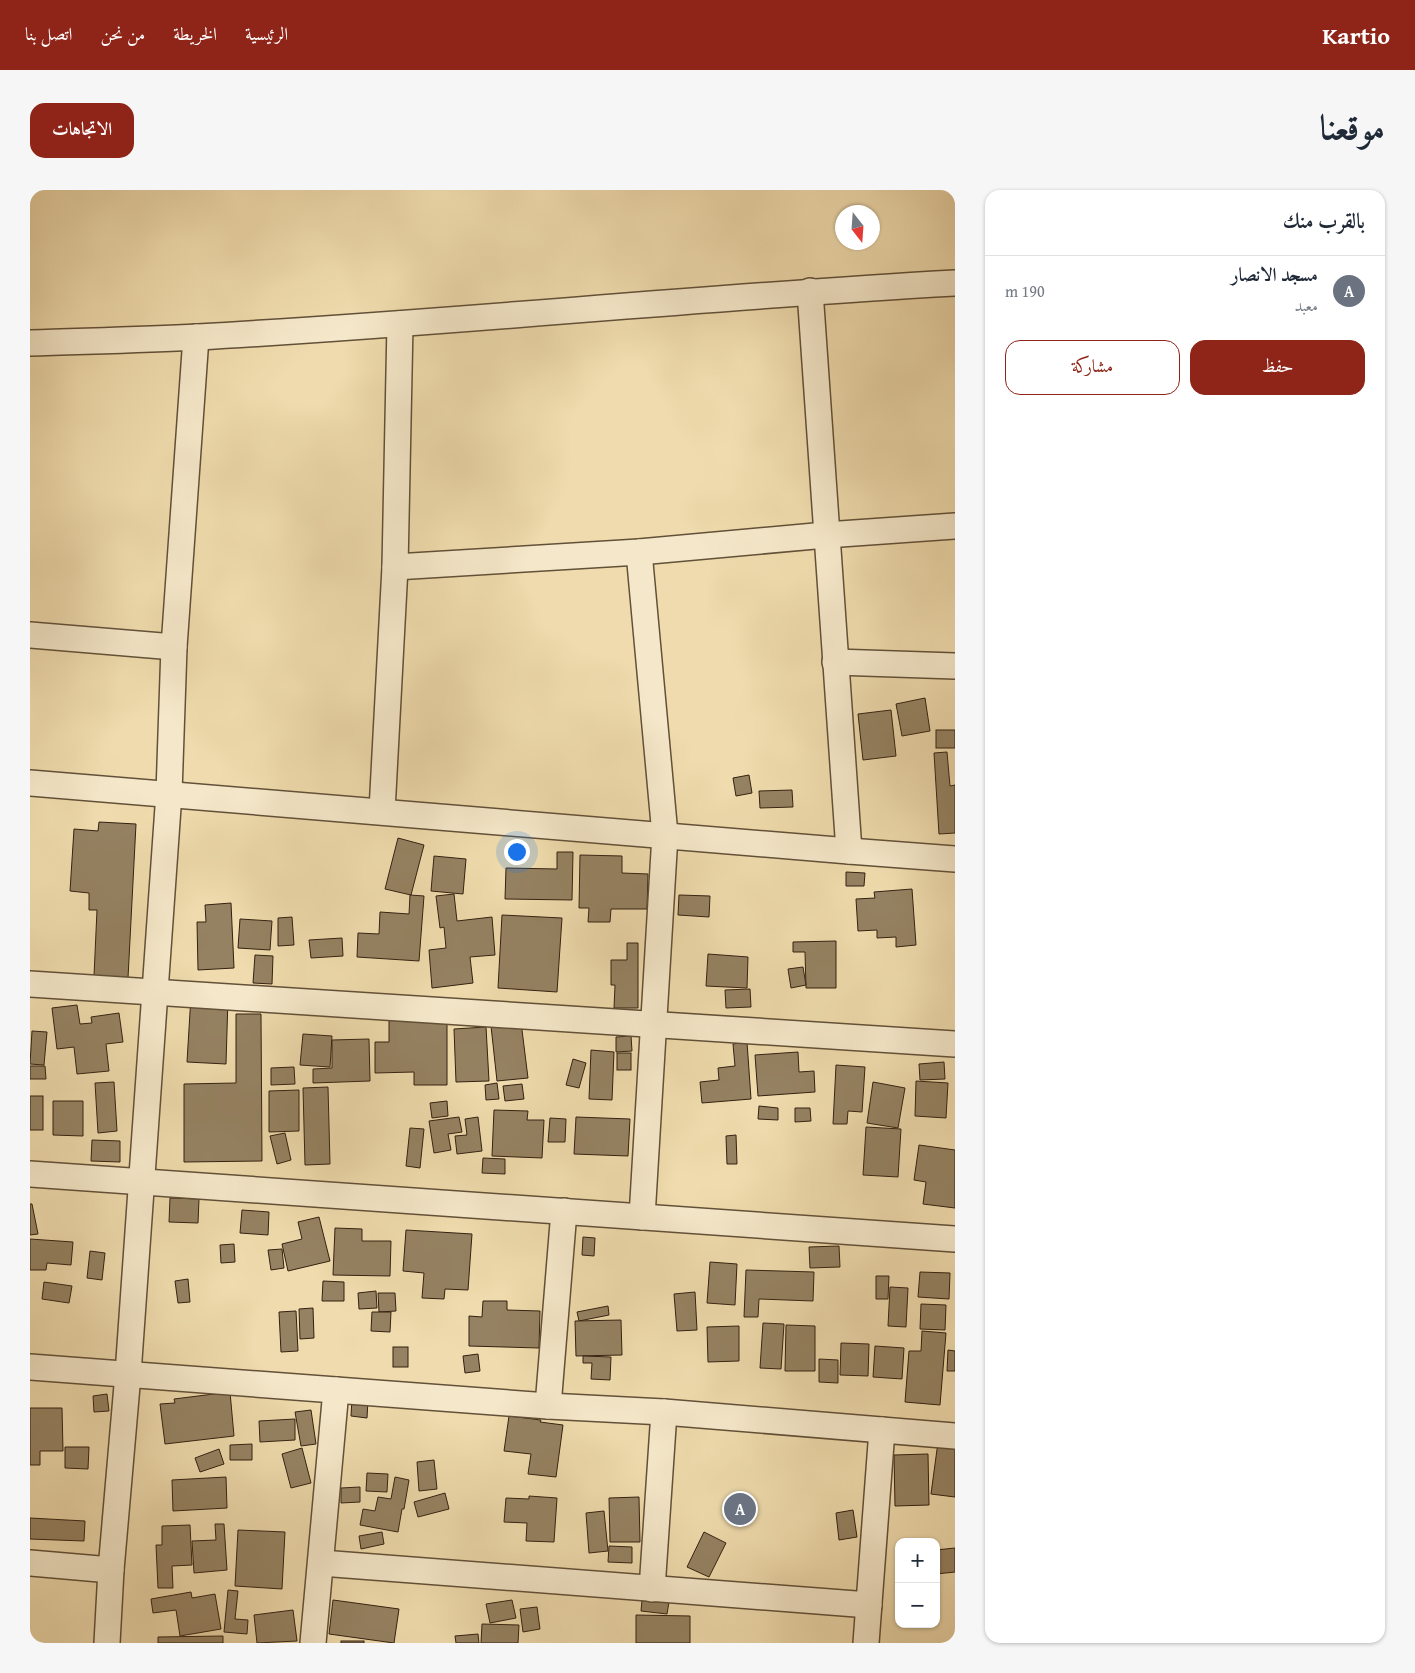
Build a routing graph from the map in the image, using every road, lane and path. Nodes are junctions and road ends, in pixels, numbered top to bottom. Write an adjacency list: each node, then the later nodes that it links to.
1 (955, 283): 2 (street)
2 (810, 291): 3 (street); 7 (street)
3 (400, 324): 4 (street); 9 (street)
4 (196, 337): 5 (street); 11 (street)
5 (30, 343)
6 (955, 526): 7 (street)
7 (826, 535): 8 (street); 12 (street)
8 (639, 552): 9 (street); 17 (street)
9 (395, 567): 16 (street)
10 (30, 635): 11 (street)
11 (174, 647): 15 (street)
12 (835, 662): 13 (street); 18 (street)
13 (955, 666)
14 (30, 782): 15 (street)
15 (169, 793): 16 (street); 21 (street)
16 (382, 811): 17 (street)
17 (665, 835): 18 (street); 22 (street)
18 (849, 852): 19 (street)
19 (955, 859)
20 (30, 984): 21 (street)
21 (155, 992): 22 (street); 25 (street)
22 (654, 1024): 23 (street); 27 (street)
23 (955, 1044)
24 (30, 1174): 25 (street)
25 (141, 1182): 26 (street); 30 (street)
26 (564, 1211): 27 (street); 32 (street)
27 (642, 1217): 28 (street)
28 (955, 1239)
29 (30, 1367): 30 (street)
30 (128, 1374): 31 (street); 38 (street)
31 (336, 1390): 32 (street); 37 (street)
32 (548, 1406): 33 (street)
33 (664, 1412): 34 (street); 39 (street)
34 (882, 1430): 35 (street); 40 (street)
35 (955, 1436)
36 (30, 1563): 38 (street)
37 (321, 1563): 39 (street); 42 (street)
38 (111, 1570): 41 (street)
39 (652, 1589): 40 (street)
40 (869, 1605): 43 (street)
41 (107, 1643)
42 (313, 1643)
43 (866, 1643)

